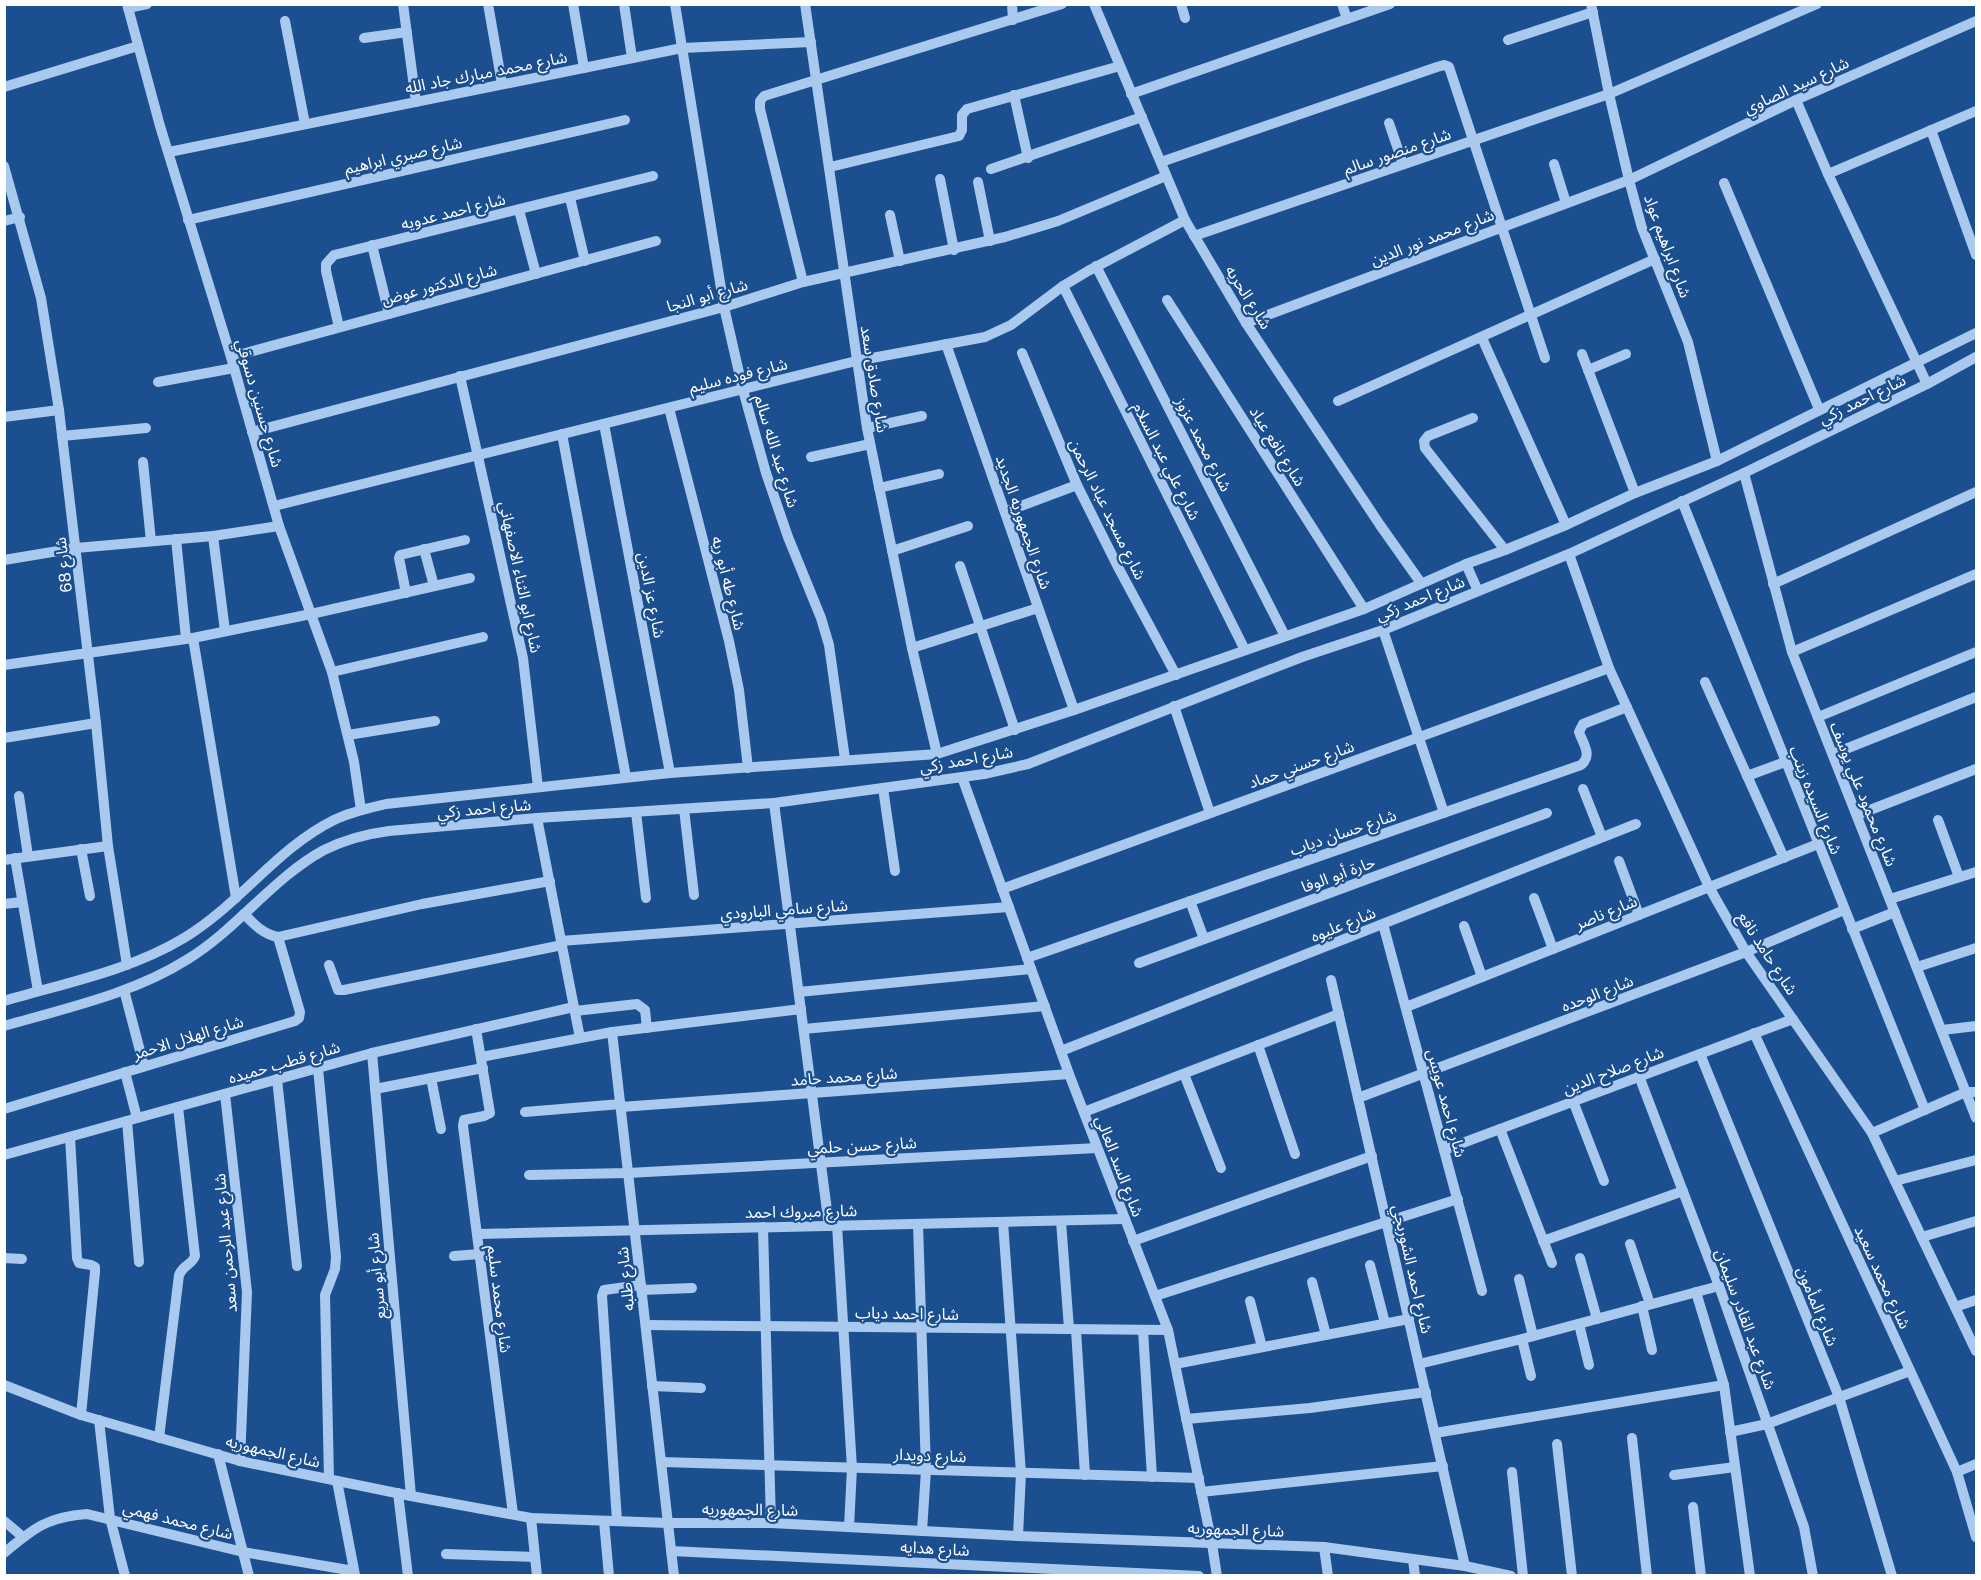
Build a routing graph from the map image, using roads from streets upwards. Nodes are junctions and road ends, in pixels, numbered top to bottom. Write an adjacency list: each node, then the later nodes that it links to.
1 (147, 4): 15 (street)
2 (403, 4): 22 (street)
3 (488, 4): 32 (street)
4 (573, 4): 30 (street)
5 (624, 4): 28 (street)
6 (675, 4): 27 (street, شارع عبد الله سالم)
7 (805, 4): 25 (street, شارع صادق سعد)
8 (1012, 4): 19 (street)
9 (1062, 4): 19 (street)
10 (1094, 4): 29 (street, شارع الحريه)
11 (1181, 4): 17 (street)
12 (1342, 4): 18 (street)
13 (1390, 4): 18 (street)
14 (1817, 4): 35 (street, شارع منصور سالم)
15 (127, 7): 26 (street, شارع حسنين دسوقي)
16 (1592, 7): 24 (street); 35 (street, شارع ابراهيم عواد)
17 (1185, 18)
18 (1347, 19): 34 (street)
19 (1013, 20): 31 (street)
20 (285, 21): 43 (street)
21 (1977, 21): 37 (street, شارع سيد الصاوي)
22 (406, 32): 23 (street); 38 (street)
23 (364, 38)
24 (1508, 40)
25 (811, 42): 27 (street, شارع محمد مبارك جاد الله); 31 (street, شارع صادق سعد)
26 (138, 46): 33 (street); 46 (street, شارع حسنين دسوقي)
27 (682, 48): 28 (street, شارع محمد مبارك جاد الله); 86 (street, شارع عبد الله سالم)
28 (633, 58): 30 (street, شارع محمد مبارك جاد الله)
29 (1120, 66): 34 (street, شارع الحريه); 36 (street)
30 (584, 68): 32 (street, شارع محمد مبارك جاد الله)
31 (817, 81): 52 (street, شارع صادق سعد); 83 (street)
32 (502, 84): 38 (street, شارع محمد مبارك جاد الله)
33 (4, 87)
34 (1131, 94): 40 (street, شارع الحريه)
35 (1609, 94): 45 (street, شارع منصور سالم); 58 (street, شارع ابراهيم عواد)
36 (1014, 95): 47 (street); 52 (street)
37 (1796, 100): 54 (street); 58 (street, شارع سيد الصاوي)
38 (416, 102): 43 (street, شارع محمد مبارك جاد الله)
39 (1977, 111): 44 (street)
40 (1142, 117): 47 (street); 48 (street, شارع الحريه)
41 (625, 120): 66 (street, شارع صبري ابراهيم)
42 (1389, 123): 49 (street)
43 (305, 124): 46 (street, شارع محمد مبارك جاد الله)
44 (1931, 130): 54 (street); 71 (street)
45 (1473, 140): 48 (street); 49 (street, شارع منصور سالم); 69 (street)
46 (169, 152): 66 (street, شارع حسنين دسوقي)
47 (1028, 158): 53 (street)
48 (1161, 162): 56 (street, شارع الحريه)
49 (1403, 164): 70 (street, شارع منصور سالم)
50 (1554, 164): 62 (street)
51 (4, 166): 65 (street, شارع 68)
52 (830, 167): 81 (street, شارع صادق سعد)
53 (991, 169)
54 (1828, 174): 101 (street)
55 (653, 176): 61 (street, شارع احمد عدويه)
56 (1166, 176): 67 (street, شارع الحريه); 73 (street, شارع أبو النجا)
57 (940, 179): 75 (street)
58 (1629, 180): 62 (street, شارع محمد نور الدين); 77 (street, شارع ابراهيم عواد)
59 (978, 182): 73 (street)
60 (1724, 183): 109 (street)
61 (570, 198): 63 (street, شارع احمد عدويه); 78 (street)
62 (1566, 203): 69 (street, شارع محمد نور الدين)
63 (519, 210): 74 (street, شارع احمد عدويه); 82 (street)
64 (890, 215): 79 (street)
65 (20, 217): 68 (street); 110 (street, شارع 68)
66 (188, 220): 99 (street, شارع حسنين دسوقي)
67 (1185, 220): 70 (street, شارع الحريه); 80 (street, شارع فوده سليم)
68 (4, 221)
69 (1502, 227): 88 (street); 89 (street, شارع محمد نور الدين)
70 (1194, 236): 89 (street, شارع الحريه)
71 (1974, 238): 76 (street)
72 (656, 241): 78 (street, شارع الدكتور عوض)
73 (990, 241): 75 (street, شارع أبو النجا)
74 (372, 245): 87 (street); 90 (street, شارع احمد عدويه)
75 (954, 250): 79 (street, شارع أبو النجا)
76 (1977, 255)
77 (1655, 259): 88 (street); 123 (street, شارع ابراهيم عواد)
78 (585, 261): 82 (street, شارع الدكتور عوض)
79 (900, 261): 81 (street, شارع أبو النجا)
80 (1096, 266): 84 (street, شارع فوده سليم); 162 (street, شارع محمد عزوز)
81 (844, 272): 83 (street, شارع أبو النجا); 100 (street, شارع صادق سعد)
82 (536, 274): 87 (street, شارع الدكتور عوض)
83 (803, 282): 86 (street, شارع أبو النجا)
84 (1063, 286): 93 (street, شارع فوده سليم); 166 (street, شارع علي عبد السلام)
85 (1167, 300): 157 (street, شارع نافع عياد)
86 (724, 307): 103 (street, شارع أبو النجا); 106 (street, شارع عبد الله سالم)
87 (389, 314): 90 (street, شارع الدكتور عوض)
88 (1531, 316): 92 (street); 98 (street)
89 (1246, 323): 151 (street, شارع الحريه)
90 (339, 327): 99 (street, شارع الدكتور عوض)
91 (1977, 333): 101 (street, شارع احمد زكي)
92 (1482, 338): 107 (street); 134 (street)
93 (946, 344): 100 (street, شارع فوده سليم); 133 (street, شارع الجمهوريه الجديد)
94 (1022, 352): 127 (street, شارع مسجد عباد الرحمن)
95 (1582, 354): 102 (street)
96 (1626, 354): 102 (street)
97 (1977, 357): 105 (street, شارع احمد زكي)
98 (1545, 358)
99 (233, 362): 104 (street, شارع الدكتور عوض); 117 (street, شارع حسنين دسوقي)
100 (856, 362): 106 (street, شارع فوده سليم); 116 (street, شارع صادق سعد)
101 (1915, 363): 105 (street); 109 (street, شارع احمد زكي)
102 (1588, 370): 130 (street)
103 (460, 376): 117 (street, شارع أبو النجا); 121 (street, شارع ابو الثناء الاصفهاني)
104 (158, 382)
105 (1927, 384): 125 (street, شارع احمد زكي)
106 (743, 390): 108 (street, شارع فوده سليم); 188 (street, شارع عبد الله سالم)
107 (1338, 402)
108 (669, 408): 114 (street, شارع فوده سليم); 190 (street, شارع طه أبو ريه)
109 (1819, 409): 123 (street, شارع احمد زكي)
110 (59, 410): 112 (street); 119 (street, شارع 68)
111 (922, 416): 116 (street)
112 (4, 417)
113 (1473, 418): 143 (street)
114 (604, 424): 118 (street, شارع فوده سليم); 192 (street, شارع عز الدين)
115 (146, 428): 119 (street)
116 (867, 428): 120 (street, شارع صادق سعد)
117 (252, 432): 132 (street, شارع حسنين دسوقي)
118 (562, 434): 121 (street, شارع فوده سليم); 194 (street)
119 (62, 436): 141 (street, شارع 68)
120 (870, 444): 122 (street); 128 (street, شارع صادق سعد)
121 (478, 455): 132 (street, شارع فوده سليم); 196 (street, شارع ابو الثناء الاصفهاني)
122 (811, 457)
123 (1717, 461): 130 (street, شارع احمد زكي)
124 (143, 462): 140 (street)
125 (1744, 473): 131 (street, شارع احمد زكي); 152 (street, شارع محمود علي يوسف)
126 (939, 474): 128 (street)
127 (1077, 485): 133 (street); 173 (street, شارع مسجد عباد الرحمن)
128 (879, 488): 144 (street, شارع صادق سعد)
129 (1977, 492): 152 (street)
130 (1635, 493): 134 (street, شارع احمد زكي)
131 (1682, 501): 145 (street, شارع احمد زكي); 189 (street, شارع السيده زينب)
132 (274, 506): 135 (street, شارع حسنين دسوقي)
133 (1005, 512): 156 (street, شارع الجمهوريه الجديد)
134 (1566, 525): 143 (street, شارع احمد زكي)
135 (279, 526): 137 (street); 158 (street, شارع حسنين دسوقي)
136 (968, 526): 144 (street)
137 (213, 536): 138 (street); 161 (street)
138 (176, 539): 140 (street); 164 (street)
139 (465, 540): 142 (street)
140 (151, 541): 141 (street)
141 (76, 548): 146 (street); 169 (street, شارع 68)
142 (424, 549): 153 (street); 155 (street)
143 (1506, 550): 147 (street, شارع احمد زكي)
144 (892, 551): 165 (street, شارع صادق سعد)
145 (1569, 554): 154 (street, شارع احمد زكي); 171 (street, شارع حامد نافع)
146 (4, 560)
147 (1466, 564): 151 (street, شارع احمد زكي); 154 (street)
148 (960, 566): 159 (street)
149 (1977, 573): 167 (street)
150 (470, 579): 153 (street)
151 (1421, 583): 157 (street, شارع احمد زكي)
152 (1773, 584): 167 (street, شارع محمود علي يوسف)
153 (434, 586): 155 (street)
154 (1478, 591): 160 (street, شارع احمد زكي)
155 (406, 593): 158 (street)
156 (1038, 608): 159 (street); 178 (street, شارع الجمهوريه الجديد)
157 (1364, 609): 162 (street, شارع احمد زكي)
158 (311, 614): 161 (street); 172 (street, شارع حسنين دسوقي)
159 (979, 627): 165 (street); 182 (street)
160 (1383, 630): 176 (street, شارع احمد زكي); 185 (street)
161 (225, 631): 164 (street)
162 (1285, 636): 166 (street, شارع احمد زكي)
163 (483, 637): 172 (street)
164 (189, 638): 169 (street); 228 (street)
165 (912, 648): 186 (street, شارع صادق سعد)
166 (1245, 650): 173 (street, شارع احمد زكي)
167 (1792, 652): 179 (street, شارع محمود علي يوسف)
168 (1977, 652): 179 (street)
169 (88, 653): 170 (street); 181 (street, شارع 68)
170 (4, 665)
171 (1609, 668): 177 (street, شارع حامد نافع); 185 (street, شارع حسني حماد)
172 (332, 672): 183 (street, شارع حسنين دسوقي)
173 (1176, 675): 178 (street, شارع احمد زكي)
174 (1705, 682): 193 (street)
175 (1977, 697): 187 (street)
176 (1174, 706): 195 (street, شارع احمد زكي); 204 (street)
177 (1627, 707): 205 (street, شارع حسان دياب); 224 (street, شارع حامد نافع)
178 (1074, 710): 182 (street, شارع احمد زكي)
179 (1818, 717): 187 (street, شارع محمود علي يوسف)
180 (435, 721): 183 (street)
181 (96, 723): 184 (street); 213 (street, شارع 68)
182 (1015, 730): 186 (street, شارع احمد زكي)
183 (348, 735): 202 (street, شارع حسنين دسوقي)
184 (4, 738)
185 (1418, 738): 204 (street, شارع حسني حماد); 205 (street)
186 (937, 754): 188 (street, شارع احمد زكي)
187 (1833, 754): 207 (street, شارع محمود علي يوسف)
188 (845, 759): 190 (street, شارع احمد زكي)
189 (1785, 762): 193 (street); 212 (street, شارع السيده زينب)
190 (748, 768): 192 (street, شارع احمد زكي)
191 (1977, 769): 207 (street)
192 (670, 773): 194 (street, شارع احمد زكي)
193 (1747, 776): 216 (street)
194 (626, 777): 196 (street, شارع احمد زكي)
195 (962, 777): 197 (street, شارع احمد زكي); 225 (street, شارع السد العالي)
196 (538, 788): 202 (street, شارع احمد زكي)
197 (883, 788): 200 (street, شارع احمد زكي); 219 (street)
198 (1583, 789): 211 (street)
199 (19, 796): 215 (street)
200 (774, 803): 201 (street, شارع احمد زكي); 241 (street)
201 (684, 809): 203 (street, شارع احمد زكي); 226 (street)
202 (361, 810): 223 (street, شارع احمد زكي)
203 (636, 812): 208 (street, شارع احمد زكي); 229 (street)
204 (1210, 813): 225 (street, شارع حسني حماد)
205 (1444, 813): 233 (street, شارع حسان دياب)
206 (1547, 813): 246 (street, حارة أبو الوفا)
207 (1857, 815): 231 (street, شارع محمود علي يوسف)
208 (537, 818): 222 (street); 232 (street, شارع احمد زكي)
209 (1938, 820): 221 (street)
210 (1636, 824): 211 (street, شارع عليوه)
211 (1602, 837): 242 (street, شارع عليوه)
212 (1818, 844): 216 (street, شارع ناصر); 237 (street, شارع السيده زينب)
213 (108, 846): 214 (street); 254 (street, شارع 68)
214 (81, 849): 215 (street); 227 (street)
215 (28, 856): 217 (street)
216 (1784, 858): 224 (street, شارع ناصر)
217 (10, 859): 234 (street)
218 (1618, 861): 240 (street)
219 (895, 871)
220 (1977, 872): 221 (street)
221 (1959, 877): 231 (street)
222 (550, 881): 245 (street); 247 (street)
223 (249, 887): 228 (street, شارع احمد زكي); 232 (street)
224 (1709, 887): 240 (street, شارع ناصر); 250 (street, شارع حامد نافع)
225 (1002, 889): 236 (street, شارع السد العالي)
226 (694, 895)
227 (90, 896)
228 (236, 898): 254 (street, شارع احمد زكي)
229 (646, 898)
230 (1534, 898): 249 (street)
231 (1890, 899): 238 (street, شارع محمود علي يوسف)
232 (260, 900): 239 (street, شارع احمد زكي)
233 (1190, 901): 246 (street); 251 (street, شارع حسان دياب)
234 (22, 902): 235 (street); 260 (street)
235 (4, 904)
236 (1009, 907): 241 (street, شارع سامي البارودي); 251 (street, شارع السد العالي)
237 (1844, 910): 244 (street, شارع السيده زينب); 250 (street, شارع الوحده)
238 (1895, 912): 244 (street); 255 (street, شارع محمود علي يوسف)
239 (244, 914): 245 (street); 259 (street, شارع احمد زكي)
240 (1639, 915): 249 (street, شارع ناصر)
241 (790, 923): 247 (street, شارع سامي البارودي); 261 (street)
242 (1383, 924): 264 (street, شارع احمد عويس); 279 (street, شارع عليوه)
243 (1464, 926): 257 (street)
244 (1852, 929): 301 (street, شارع السيده زينب)
245 (278, 938): 283 (street, شارع الهلال الاحمر)
246 (1204, 939): 252 (street, حارة أبو الوفا)
247 (562, 943): 253 (street, شارع سامي البارودي); 265 (street)
248 (1977, 948): 255 (street)
249 (1553, 949): 257 (street, شارع ناصر)
250 (1746, 952): 268 (street, شارع حامد نافع); 288 (street, شارع الوحده)
251 (1027, 958): 256 (street, شارع السد العالي)
252 (1139, 963)
253 (329, 964)
254 (127, 965): 260 (street, شارع احمد زكي)
255 (1917, 966): 274 (street, شارع محمود علي يوسف)
256 (1031, 969): 261 (street); 263 (street, شارع السد العالي)
257 (1482, 977): 264 (street, شارع ناصر)
258 (1331, 980): 267 (street, شارع احمد الشوربجي)
259 (124, 990): 269 (street, شارع احمد زكي); 283 (street)
260 (38, 991): 262 (street, شارع احمد زكي)
261 (799, 992): 266 (street)
262 (4, 1001)
263 (1045, 1006): 273 (street); 279 (street, شارع السد العالي)
264 (1406, 1007): 288 (street, شارع احمد عويس)
265 (574, 1009): 271 (street, شارع قطب حميده); 272 (street, شارع قطب حميده); 277 (street)
266 (801, 1009): 271 (street); 273 (street)
267 (1339, 1014): 278 (street); 296 (street, شارع احمد الشوربجي)
268 (1793, 1019): 276 (street, شارع صلاح الدين); 308 (street, شارع حامد نافع)
269 (4, 1026)
270 (1977, 1026): 274 (street)
271 (647, 1028): 275 (street)
272 (476, 1029): 280 (street, شارع قطب حميده); 282 (street)
273 (804, 1029): 294 (street)
274 (1941, 1030): 293 (street, شارع محمود علي يوسف)
275 (612, 1032): 277 (street); 298 (street, شارع طلبه)
276 (1754, 1033): 281 (street, شارع صلاح الدين); 379 (street, شارع محمد سعيد)
277 (580, 1038): 282 (street)
278 (1258, 1046): 287 (street); 312 (street)
279 (1061, 1051): 286 (street, شارع السد العالي)
280 (372, 1053): 284 (street, شارع قطب حميده); 292 (street, شارع أبو سريع)
281 (1700, 1054): 289 (street, شارع صلاح الدين); 386 (street, شارع المأمون)
282 (482, 1063): 290 (street); 333 (street, شارع محمد سليم)
283 (144, 1066): 285 (street, شارع الهلال الاحمر)
284 (318, 1068): 291 (street, شارع قطب حميده); 412 (street)
285 (125, 1072): 300 (street, شارع الهلال الاحمر); 305 (street)
286 (1069, 1074): 294 (street, شارع محمد حامد); 303 (street, شارع السد العالي)
287 (1185, 1074): 303 (street); 317 (street)
288 (1424, 1075): 296 (street, شارع الوحده); 311 (street, شارع احمد عويس)
289 (1639, 1076): 297 (street, شارع صلاح الدين); 322 (street, شارع عبد القادر سليمان)
290 (431, 1078): 292 (street); 306 (street)
291 (277, 1079): 295 (street, شارع قطب حميده); 346 (street)
292 (375, 1089): 415 (street, شارع أبو سريع)
293 (1971, 1092): 301 (street); 304 (street, شارع محمود علي يوسف)
294 (812, 1093): 298 (street, شارع محمد حامد); 316 (street)
295 (225, 1094): 299 (street, شارع قطب حميده); 397 (street, شارع عبد الرحمن سعد)
296 (1359, 1098): 314 (street, شارع احمد الشوربجي)
297 (1573, 1101): 307 (street, شارع صلاح الدين); 320 (street)
298 (621, 1106): 302 (street, شارع محمد حامد); 318 (street, شارع طلبه)
299 (178, 1107): 305 (street, شارع قطب حميده); 393 (street)
300 (4, 1108)
301 (1925, 1110): 308 (street)
302 (525, 1112)
303 (1084, 1112): 310 (street, شارع السد العالي)
304 (1977, 1118)
305 (132, 1120): 309 (street, شارع قطب حميده); 343 (street)
306 (441, 1129)
307 (1500, 1129): 311 (street, شارع صلاح الدين); 336 (street)
308 (1872, 1133): 321 (street, شارع حامد نافع)
309 (70, 1137): 313 (street, شارع قطب حميده); 387 (street)
310 (1097, 1148): 316 (street, شارع حسن حلمي); 324 (street, شارع السد العالي)
311 (1444, 1150): 323 (street, شارع احمد عويس)
312 (1295, 1154)
313 (4, 1155)
314 (1372, 1156): 328 (street, شارع احمد الشوربجي); 335 (street)
315 (1977, 1160): 321 (street)
316 (821, 1163): 318 (street, شارع حسن حلمي); 330 (street)
317 (1221, 1168)
318 (628, 1173): 319 (street, شارع حسن حلمي); 332 (street, شارع طلبه)
319 (529, 1174)
320 (1604, 1181)
321 (1895, 1181): 334 (street, شارع حامد نافع)
322 (1683, 1191): 336 (street); 349 (street, شارع عبد القادر سليمان)
323 (1458, 1199): 328 (street); 352 (street, شارع احمد عويس)
324 (1125, 1220): 325 (street, شارع مبروك احمد); 335 (street, شارع السد العالي)
325 (1061, 1221): 327 (street, شارع مبروك احمد); 368 (street)
326 (1977, 1221): 334 (street)
327 (1003, 1222): 329 (street, شارع مبروك احمد); 367 (street)
328 (1386, 1222): 354 (street); 359 (street, شارع احمد الشوربجي)
329 (918, 1224): 330 (street, شارع مبروك احمد); 366 (street)
330 (833, 1225): 331 (street, شارع مبروك احمد); 365 (street)
331 (762, 1227): 332 (street, شارع مبروك احمد); 364 (street)
332 (635, 1229): 333 (street, شارع مبروك احمد); 350 (street, شارع طلبه)
333 (477, 1234): 338 (street, شارع محمد سليم)
334 (1922, 1237): 358 (street, شارع حامد نافع)
335 (1133, 1240): 354 (street, شارع السد العالي)
336 (1543, 1241): 344 (street)
337 (1630, 1244): 357 (street)
338 (480, 1254): 339 (street); 417 (street, شارع محمد سليم)
339 (453, 1256)
340 (4, 1258): 342 (street)
341 (1580, 1258): 360 (street)
342 (21, 1259)
343 (139, 1262)
344 (1552, 1263)
345 (1370, 1265): 361 (street)
346 (297, 1266)
347 (1520, 1279): 372 (street)
348 (1312, 1281): 371 (street)
349 (1719, 1286): 353 (street); 390 (street, شارع عبد القادر سليمان)
350 (641, 1288): 351 (street); 363 (street, شارع طلبه); 422 (street)
351 (692, 1288)
352 (1482, 1291)
353 (1696, 1292): 357 (street); 381 (street)
354 (1155, 1296): 370 (street, شارع السد العالي)
355 (1977, 1300): 358 (street)
356 (1250, 1301): 373 (street)
357 (1646, 1305): 360 (street); 374 (street)
358 (1955, 1307): 375 (street, شارع حامد نافع)
359 (1409, 1319): 361 (street); 377 (street, شارع احمد الشوربجي)
360 (1597, 1319): 362 (street)
361 (1385, 1323): 371 (street)
362 (1579, 1324): 372 (street); 378 (street)
363 (646, 1326): 364 (street, شارع احمد دياب); 383 (street, شارع طلبه)
364 (765, 1327): 365 (street, شارع احمد دياب); 400 (street)
365 (843, 1327): 366 (street, شارع احمد دياب); 403 (street)
366 (922, 1328): 367 (street, شارع احمد دياب); 404 (street)
367 (1011, 1329): 368 (street, شارع احمد دياب); 407 (street)
368 (1072, 1330): 369 (street, شارع احمد دياب); 408 (street)
369 (1143, 1330): 370 (street, شارع احمد دياب); 410 (street)
370 (1168, 1330): 376 (street, شارع السد العالي)
371 (1326, 1335): 373 (street)
372 (1528, 1338): 377 (street); 380 (street)
373 (1262, 1347): 376 (street)
374 (1652, 1350)
375 (1977, 1351)
376 (1175, 1364): 388 (street, شارع السد العالي)
377 (1419, 1364): 385 (street, شارع احمد الشوربجي)
378 (1589, 1365)
379 (1910, 1371): 386 (street); 406 (street, شارع محمد سعيد)
380 (1531, 1376)
381 (1724, 1384): 391 (street); 392 (street)
382 (4, 1385): 387 (street, شارع الجمهوريه)
383 (652, 1386): 384 (street); 398 (street, شارع طلبه)
384 (701, 1388)
385 (1426, 1392): 388 (street); 392 (street, شارع احمد الشوربجي)
386 (1839, 1397): 390 (street); 457 (street, شارع المأمون)
387 (81, 1415): 389 (street, شارع الجمهوريه)
388 (1186, 1419): 411 (street, شارع السد العالي)
389 (99, 1420): 393 (street, شارع الجمهوريه); 418 (street)
390 (1767, 1424): 391 (street); 456 (street, شارع عبد القادر سليمان)
391 (1730, 1432): 402 (street)
392 (1435, 1433): 401 (street, شارع احمد الشوربجي)
393 (159, 1438): 396 (street, شارع الجمهوريه)
394 (1632, 1438): 453 (street)
395 (1557, 1444): 452 (street)
396 (218, 1454): 397 (street, شارع الجمهوريه); 433 (street)
397 (240, 1461): 412 (street, شارع الجمهوريه)
398 (661, 1462): 400 (street, شارع دويدار); 423 (street, شارع طلبه)
399 (1977, 1464): 406 (street)
400 (769, 1466): 403 (street, شارع دويدار); 424 (street)
401 (1443, 1466): 413 (street); 438 (street, شارع احمد الشوربجي)
402 (1735, 1467): 409 (street); 455 (street)
403 (852, 1468): 404 (street, شارع دويدار); 425 (street)
404 (926, 1470): 407 (street, شارع دويدار); 426 (street)
405 (1512, 1472): 451 (street)
406 (1957, 1472): 429 (street, شارع محمد سعيد)
407 (1022, 1473): 408 (street, شارع دويدار); 427 (street)
408 (1085, 1475): 410 (street, شارع دويدار)
409 (1674, 1475)
410 (1152, 1477): 411 (street, شارع دويدار)
411 (1199, 1478): 413 (street, شارع السد العالي)
412 (333, 1480): 414 (street, شارع الجمهوريه); 439 (street)
413 (1201, 1492): 430 (street, شارع السد العالي)
414 (398, 1493): 415 (street, شارع الجمهوريه); 442 (street)
415 (411, 1496): 417 (street, شارع الجمهوريه)
416 (1693, 1507): 454 (street)
417 (513, 1514): 419 (street, شارع الجمهوريه)
418 (110, 1518): 428 (street, شارع محمد فهمي); 433 (street, شارع محمد فهمي); 440 (street)
419 (531, 1518): 421 (street, شارع الجمهوريه); 436 (street)
420 (4, 1521): 428 (street)
421 (604, 1521): 422 (street, شارع الجمهوريه); 444 (street)
422 (617, 1521): 423 (street, شارع الجمهوريه)
423 (668, 1523): 424 (street, شارع الجمهوريه); 432 (street, شارع طلبه)
424 (771, 1523): 425 (street, شارع الجمهوريه)
425 (849, 1527): 426 (street, شارع الجمهوريه)
426 (922, 1531): 427 (street, شارع الجمهوريه)
427 (1018, 1536): 430 (street, شارع الجمهوريه)
428 (23, 1537): 434 (street, شارع محمد فهمي)
429 (1977, 1537)
430 (1212, 1544): 431 (street, شارع الجمهوريه); 447 (street, شارع السد العالي)
431 (1324, 1546): 437 (street, شارع الجمهوريه); 448 (street)
432 (671, 1551): 445 (street, شارع طلبه); 446 (street, شارع هدايه)
433 (243, 1552): 439 (street, شارع محمد فهمي); 441 (street)
434 (4, 1553)
435 (446, 1554): 436 (street)
436 (535, 1557): 443 (street)
437 (1413, 1560): 438 (street, شارع الجمهوريه); 449 (street)
438 (1465, 1566): 450 (street, شارع الجمهوريه)
439 (355, 1573)
440 (125, 1575)
441 (249, 1575)
442 (408, 1575)
443 (537, 1575)
444 (609, 1575)
445 (674, 1575)
446 (1198, 1575)
447 (1217, 1575)
448 (1328, 1575)
449 (1415, 1575)
450 (1507, 1575)
451 (1523, 1575)
452 (1572, 1575)
453 (1647, 1575)
454 (1701, 1575)
455 (1750, 1575)
456 (1813, 1575)
457 (1892, 1575)

